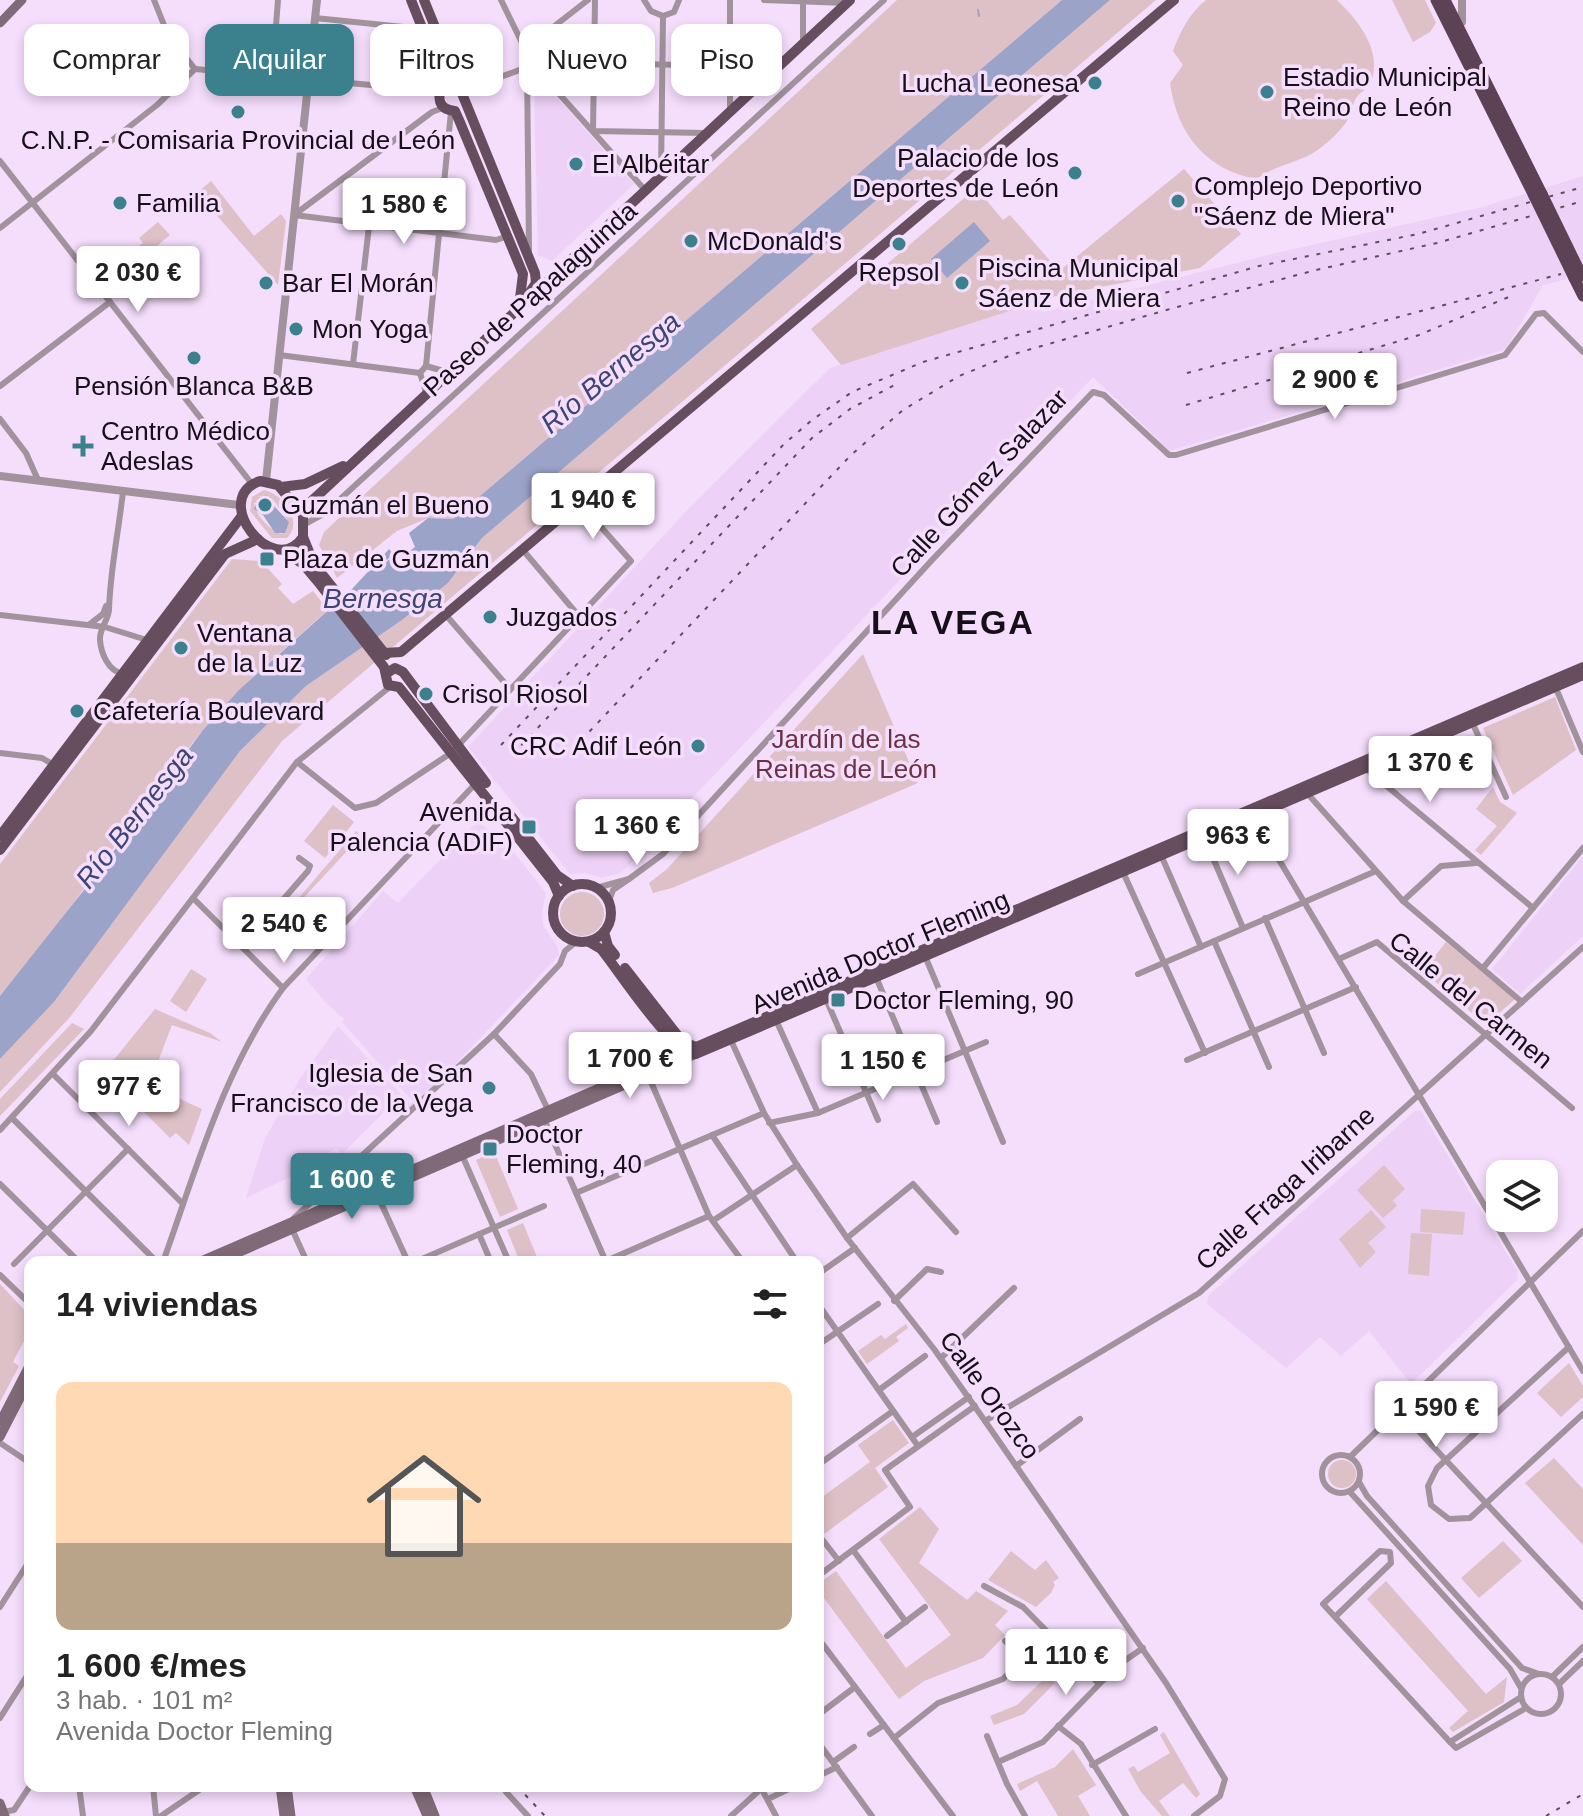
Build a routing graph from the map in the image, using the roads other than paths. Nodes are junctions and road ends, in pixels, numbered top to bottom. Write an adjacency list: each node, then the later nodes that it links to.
1 (22, 0): 24 (main road)
2 (154, 0): 39 (street)
3 (278, 0): 25 (street)
4 (317, 0): 22 (street)
5 (411, 0): 28 (main road)
6 (424, 0): 29 (main road)
7 (501, 0): 33 (street)
8 (588, 0): 30 (street)
9 (595, 0): 31 (street)
10 (644, 0): 21 (street)
11 (679, 0): 21 (street)
12 (730, 0): 32 (street)
13 (764, 0): 19 (street)
14 (884, 0): 98 (street, Paseo de Papalaguinda)
15 (1174, 0): 94 (main road)
16 (1435, 0): 58 (highway)
17 (1448, 0): 23 (highway); 49 (highway)
18 (1462, 0): 23 (street)
19 (803, 1): 20 (street); 34 (street)
20 (849, 1): 34 (main road)
21 (663, 16): 37 (street)
22 (315, 18): 26 (street); 27 (street)
23 (1462, 22): 49 (highway)
24 (0, 23)
25 (276, 24)
26 (314, 24)
27 (374, 24)
28 (421, 24)
29 (434, 24)
30 (557, 24)
31 (595, 24)
32 (730, 24)
33 (519, 37)
34 (803, 44): 35 (main road)
35 (782, 63)
36 (655, 64): 37 (street)
37 (663, 64): 38 (street); 53 (street)
38 (671, 64)
39 (195, 69): 40 (street); 59 (street)
40 (205, 70)
41 (306, 96): 60 (street)
42 (444, 96): 50 (main road)
43 (527, 96): 61 (street)
44 (561, 96): 52 (street)
45 (594, 96): 52 (street)
46 (730, 96): 51 (street)
47 (746, 96): 51 (main road)
48 (464, 98): 50 (main road); 64 (main road)
49 (1497, 103): 58 (highway)
50 (450, 110): 60 (street); 65 (street); 66 (main road)
51 (730, 111): 54 (main road)
52 (593, 131): 53 (street); 57 (street)
53 (662, 131): 54 (street); 56 (street)
54 (706, 133): 56 (main road)
55 (0, 161): 59 (street)
56 (661, 175): 57 (main road)
57 (645, 190): 68 (main road)
58 (1538, 195): 70 (highway, bridge)
59 (32, 202): 63 (street); 75 (street)
60 (294, 215): 62 (street); 79 (street)
61 (528, 223): 64 (street); 67 (street)
62 (369, 226): 65 (street); 80 (street)
63 (0, 228)
64 (518, 231): 66 (street); 67 (main road)
65 (439, 235): 66 (street); 81 (street)
66 (507, 236): 69 (main road)
67 (531, 262): 68 (main road); 72 (main road)
68 (565, 262): 71 (main road); 72 (main road)
69 (523, 274): 72 (main road); 74 (main road)
70 (1580, 277): 73 (highway)
71 (550, 280): 72 (main road); 76 (main road)
72 (536, 283): 74 (main road); 76 (main road)
73 (1583, 296)
74 (520, 298): 77 (main road)
75 (110, 302): 84 (street); 91 (street)
76 (515, 312): 77 (main road)
77 (495, 327): 82 (main road)
78 (1583, 352): 140 (street, Calle Gómez Salazar)
79 (279, 355): 80 (street); 90 (street)
80 (353, 364): 83 (street)
81 (426, 366): 82 (street); 83 (street)
82 (447, 372): 85 (main road)
83 (420, 373): 85 (street)
84 (0, 386)
85 (426, 392): 87 (main road)
86 (0, 419): 89 (street)
87 (348, 464): 92 (main road); 96 (main road)
88 (0, 476): 89 (street)
89 (38, 480): 93 (street)
90 (266, 481): 91 (main road); 92 (main road)
91 (252, 484): 95 (main road)
92 (281, 487): 96 (main road)
93 (123, 491): 95 (street); 104 (street)
94 (579, 502): 101 (main road); 107 (street)
95 (239, 505): 97 (main road)
96 (301, 511): 98 (main road)
97 (241, 517): 100 (main road); 110 (main road)
98 (305, 524): 99 (main road)
99 (303, 537): 102 (main road); 103 (main road)
100 (258, 539): 102 (main road); 110 (main road)
101 (522, 549): 105 (main road); 107 (street)
102 (284, 550): 103 (main road)
103 (333, 594): 111 (main road)
104 (108, 603): 108 (street); 109 (street)
105 (445, 614): 112 (main road); 118 (street)
106 (0, 615): 108 (street)
107 (578, 615): 118 (street)
108 (87, 625): 109 (street)
109 (105, 627): 110 (street); 114 (street)
110 (152, 643): 114 (main road)
111 (378, 650): 112 (main road); 116 (main road)
112 (398, 654): 116 (main road)
113 (1583, 667): 127 (main road, Avenida Doctor Fleming)
114 (129, 673): 124 (main road)
115 (1583, 675): 117 (main road, Avenida Doctor Fleming)
116 (396, 677): 120 (main road); 123 (street)
117 (1555, 686): 119 (main road, Avenida Doctor Fleming); 121 (street)
118 (510, 689): 120 (street)
119 (1472, 722): 125 (main road, Avenida Doctor Fleming); 128 (street)
120 (454, 750): 123 (street); 126 (main road)
121 (1583, 752)
122 (0, 753): 124 (street)
123 (297, 762): 144 (street)
124 (59, 766): 131 (main road); 134 (main road)
125 (1365, 768): 127 (main road, Avenida Doctor Fleming); 137 (street)
126 (479, 780): 141 (main road); 143 (main road); 165 (street)
127 (1307, 788): 129 (main road, Avenida Doctor Fleming); 130 (main road, Avenida Doctor Fleming); 138 (street)
128 (1506, 797)
129 (1253, 816): 130 (street, Avenida Doctor Fleming); 132 (main road, Avenida Doctor Fleming); 147 (street)
130 (1225, 820): 172 (main road, Avenida Doctor Fleming)
131 (0, 836)
132 (1204, 837): 135 (main road, Avenida Doctor Fleming); 150 (street)
133 (1583, 848): 148 (street)
134 (0, 850)
135 (1161, 855): 139 (main road, Avenida Doctor Fleming); 156 (street)
136 (299, 858): 155 (street)
137 (1476, 863): 146 (street); 148 (street)
138 (1376, 871): 146 (street); 147 (street)
139 (1123, 872): 158 (main road, Avenida Doctor Fleming); 160 (street)
140 (629, 879): 142 (street, Calle Gómez Salazar); 145 (street, Calle Gómez Salazar)
141 (573, 886): 142 (main road); 143 (main road)
142 (596, 888): 145 (main road)
143 (559, 896): 153 (main road)
144 (193, 898): 155 (street); 185 (street)
145 (609, 901): 151 (main road)
146 (1403, 901): 161 (street)
147 (1304, 902): 149 (street); 159 (street)
148 (1533, 908): 161 (street)
149 (1265, 918): 150 (street); 168 (street)
150 (1243, 928): 152 (street)
151 (604, 932): 154 (main road); 176 (main road)
152 (1214, 941): 156 (street); 170 (street)
153 (576, 942): 154 (main road); 171 (street)
154 (589, 942): 174 (main road)
155 (242, 947): 165 (street)
156 (1201, 947): 160 (street)
157 (1583, 947): 167 (street, Calle Fraga Iribarne)
158 (925, 956): 163 (main road, Avenida Doctor Fleming); 178 (street)
159 (1339, 959): 164 (street); 173 (street, Calle del Carmen)
160 (1164, 963): 162 (street); 179 (street)
161 (1483, 968): 167 (street)
162 (1138, 974)
163 (876, 977): 166 (main road, Avenida Doctor Fleming); 184 (street)
164 (1356, 987): 168 (street); 188 (street)
165 (283, 988): 209 (street)
166 (826, 999): 169 (main road, Avenida Doctor Fleming); 187 (street)
167 (1522, 1002): 173 (street, Calle Fraga Iribarne)
168 (1305, 1010): 170 (street); 180 (street)
169 (776, 1020): 172 (main road, Avenida Doctor Fleming); 191 (street)
170 (1255, 1033): 179 (street); 183 (street)
171 (494, 1034): 192 (street); 212 (street)
172 (729, 1036): 176 (main road, Avenida Doctor Fleming); 190 (street, Calle Orozco)
173 (1485, 1036): 188 (street, Calle Fraga Iribarne); 189 (street, Calle del Carmen)
174 (672, 1041): 177 (main road); 181 (main road)
175 (986, 1042): 178 (street)
176 (696, 1050): 177 (main road); 186 (main road, Avenida Doctor Fleming)
177 (684, 1051): 181 (main road, Avenida Doctor Fleming)
178 (965, 1051): 184 (street); 199 (street)
179 (1205, 1053): 182 (street)
180 (1324, 1053)
181 (670, 1057): 192 (main road, Avenida Doctor Fleming)
182 (1187, 1060)
183 (1269, 1067)
184 (916, 1071): 187 (street); 195 (street)
185 (54, 1075): 193 (street); 200 (street)
186 (648, 1075): 192 (main road, Avenida Doctor Fleming); 201 (street)
187 (866, 1093): 191 (street); 194 (street)
188 (1419, 1095): 238 (street); 259 (street, Calle Fraga Iribarne)
189 (1572, 1108)
190 (764, 1113): 196 (street, Calle Orozco); 198 (street)
191 (818, 1113): 196 (street)
192 (547, 1115): 202 (main road, Avenida Doctor Fleming); 207 (street)
193 (12, 1118): 197 (street); 205 (street)
194 (878, 1120)
195 (937, 1122)
196 (769, 1123): 203 (street, Calle Orozco)
197 (0, 1130)
198 (712, 1135): 201 (street); 208 (street)
199 (1003, 1142)
200 (128, 1149): 205 (street); 209 (street)
201 (681, 1149): 207 (street); 211 (street)
202 (461, 1151): 206 (main road, Avenida Doctor Fleming); 212 (main road, Avenida Doctor Fleming); 213 (street)
203 (797, 1165): 208 (street); 218 (street, Calle Orozco)
204 (0, 1184): 214 (street)
205 (86, 1190): 214 (street); 221 (street)
206 (376, 1192): 212 (main road, Avenida Doctor Fleming); 226 (street)
207 (576, 1193): 230 (street)
208 (752, 1195): 211 (street); 233 (street)
209 (183, 1204): 222 (street)
210 (544, 1206): 213 (street)
211 (711, 1218): 231 (street); 232 (street)
212 (292, 1225): 223 (main road, Avenida Doctor Fleming); 224 (main road, Avenida Doctor Fleming); 225 (street)
213 (494, 1228): 217 (street); 229 (street)
214 (48, 1231): 220 (street); 234 (street)
215 (1583, 1231): 238 (street)
216 (956, 1232): 218 (street)
217 (479, 1234): 227 (street); 228 (street)
218 (847, 1238): 219 (street, Calle Orozco)
219 (855, 1248): 235 (street); 241 (street, Calle Orozco)
220 (73, 1256)
221 (157, 1256)
222 (165, 1256)
223 (214, 1256)
224 (229, 1256)
225 (305, 1256)
226 (405, 1256)
227 (429, 1256)
228 (488, 1256)
229 (506, 1256)
230 (603, 1256)
231 (620, 1256)
232 (739, 1256)
233 (793, 1256)
234 (14, 1264)
235 (824, 1270)
236 (941, 1272): 241 (street)
237 (0, 1275): 240 (street)
238 (1529, 1281): 246 (street); 255 (street)
239 (1014, 1288): 248 (street)
240 (24, 1298)
241 (894, 1301): 248 (street, Calle Orozco)
242 (878, 1304): 244 (street)
243 (824, 1313): 244 (street)
244 (837, 1331): 245 (street); 251 (street)
245 (824, 1341)
246 (1569, 1347): 249 (street); 267 (street)
247 (925, 1356): 251 (street)
248 (941, 1358): 253 (street, Calle Orozco)
249 (1583, 1371)
250 (24, 1376): 260 (main road)
251 (879, 1390): 256 (street)
252 (24, 1391): 261 (main road)
253 (969, 1397): 254 (street, Calle Orozco); 262 (street)
254 (975, 1406): 259 (street, Calle Orozco); 264 (street)
255 (1399, 1410): 265 (street); 267 (street)
256 (893, 1411): 262 (street); 268 (street)
257 (1583, 1414): 272 (street)
258 (1080, 1419): 269 (street)
259 (985, 1421): 269 (street, Calle Orozco)
260 (0, 1422)
261 (0, 1437)
262 (912, 1437): 264 (street)
263 (0, 1443): 266 (street)
264 (918, 1446): 274 (street)
265 (1350, 1457): 270 (street); 271 (street)
266 (24, 1459)
267 (1446, 1460): 272 (street); 272 (street)
268 (824, 1461)
269 (1016, 1466): 290 (street, Calle Orozco)
270 (1359, 1482): 271 (street); 292 (street)
271 (1350, 1492): 298 (street)
272 (1487, 1504): 283 (street)
273 (824, 1542): 275 (street)
274 (853, 1550): 275 (street); 285 (street)
275 (839, 1561): 277 (street)
276 (24, 1570): 280 (street)
277 (824, 1572)
278 (984, 1586): 295 (street)
279 (0, 1591): 280 (street)
280 (8, 1595): 281 (street)
281 (0, 1607)
282 (925, 1607): 285 (street)
283 (1583, 1607)
284 (1335, 1617): 284 (street); 308 (street)
285 (906, 1622): 286 (street)
286 (887, 1636)
287 (1005, 1641): 307 (street)
288 (824, 1646): 297 (street)
289 (1583, 1647): 293 (street)
290 (1143, 1648): 295 (street); 342 (street, Calle Orozco)
291 (1583, 1661): 296 (street)
292 (1539, 1674): 293 (street); 298 (street)
293 (1552, 1677): 296 (street)
294 (24, 1680): 301 (street)
295 (1099, 1684): 303 (street)
296 (1559, 1684): 299 (street)
297 (855, 1687): 300 (street); 302 (street)
298 (1521, 1692): 299 (street); 308 (street)
299 (1526, 1708): 308 (street)
300 (824, 1710)
301 (0, 1718)
302 (884, 1725): 305 (street); 307 (street)
303 (1058, 1726): 311 (street); 313 (street)
304 (1155, 1729): 313 (street)
305 (870, 1734)
306 (987, 1736): 311 (street)
307 (894, 1738): 339 (street)
308 (1450, 1742)
309 (854, 1747): 312 (street)
310 (824, 1750): 312 (street)
311 (998, 1762): 340 (street)
312 (835, 1764): 314 (street); 329 (street)
313 (1092, 1765): 341 (street)
314 (824, 1772)
315 (26, 1792): 328 (street)
316 (80, 1792): 331 (street)
317 (154, 1792): 332 (street)
318 (196, 1792): 332 (street)
319 (281, 1792): 333 (main road)
320 (287, 1792): 333 (main road)
321 (417, 1792): 334 (main road)
322 (425, 1792): 335 (main road)
323 (506, 1792): 336 (street)
324 (756, 1792): 337 (street)
325 (764, 1792): 327 (street)
326 (783, 1792): 327 (street)
327 (768, 1799): 338 (street)
328 (3, 1811)
329 (870, 1814): 330 (street)
330 (859, 1815)
331 (83, 1816)
332 (158, 1816)
333 (287, 1816)
334 (427, 1816)
335 (435, 1816)
336 (528, 1816)
337 (731, 1816)
338 (776, 1816)
339 (953, 1816)
340 (1025, 1816)
341 (1126, 1816)
342 (1194, 1816)

